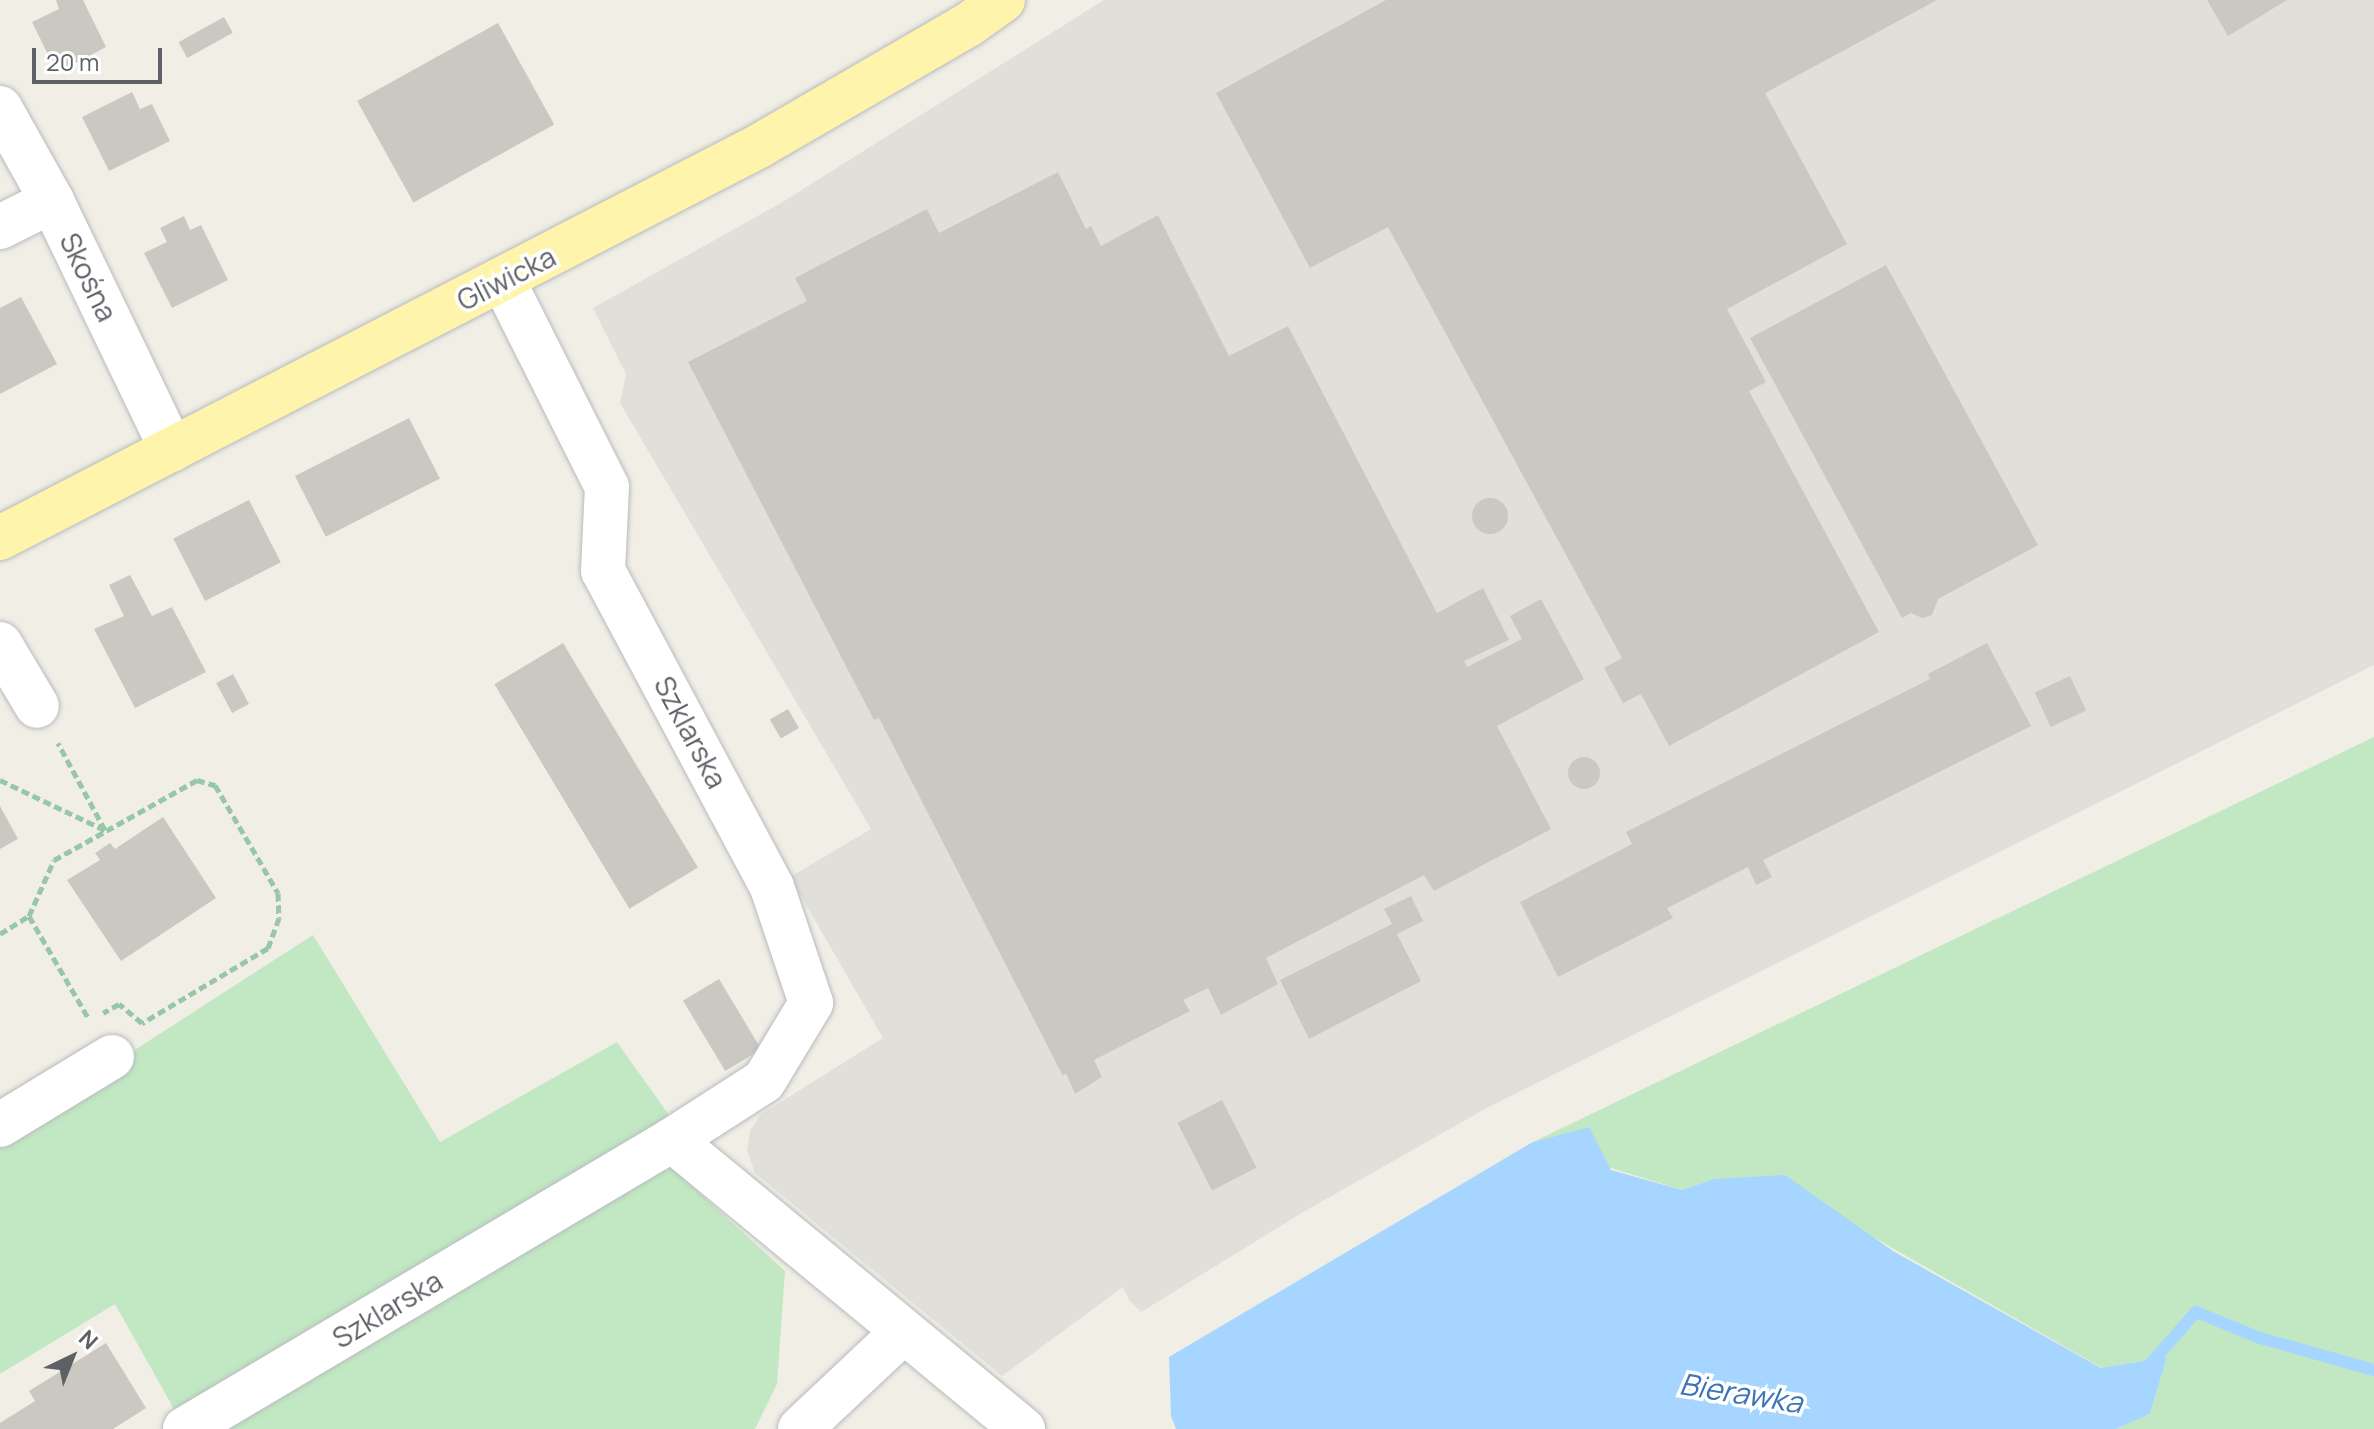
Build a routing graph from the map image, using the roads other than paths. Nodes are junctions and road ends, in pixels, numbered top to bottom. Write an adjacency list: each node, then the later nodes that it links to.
1 (1003, 0): 5 (main road, Gliwicka)
2 (0, 108): 3 (street, Skośna)
3 (52, 201): 4 (street); 6 (street, Skośna)
4 (0, 227)
5 (503, 280): 6 (main road, Gliwicka); 10 (street, Szklarska)
6 (172, 450): 7 (main road, Gliwicka)
7 (0, 538)
8 (112, 1057): 9 (street)
9 (0, 1125)
10 (672, 1140): 11 (street); 12 (street, Szklarska)
11 (903, 1332): 13 (street); 14 (street)
12 (185, 1429)
13 (800, 1429)
14 (1023, 1429)

